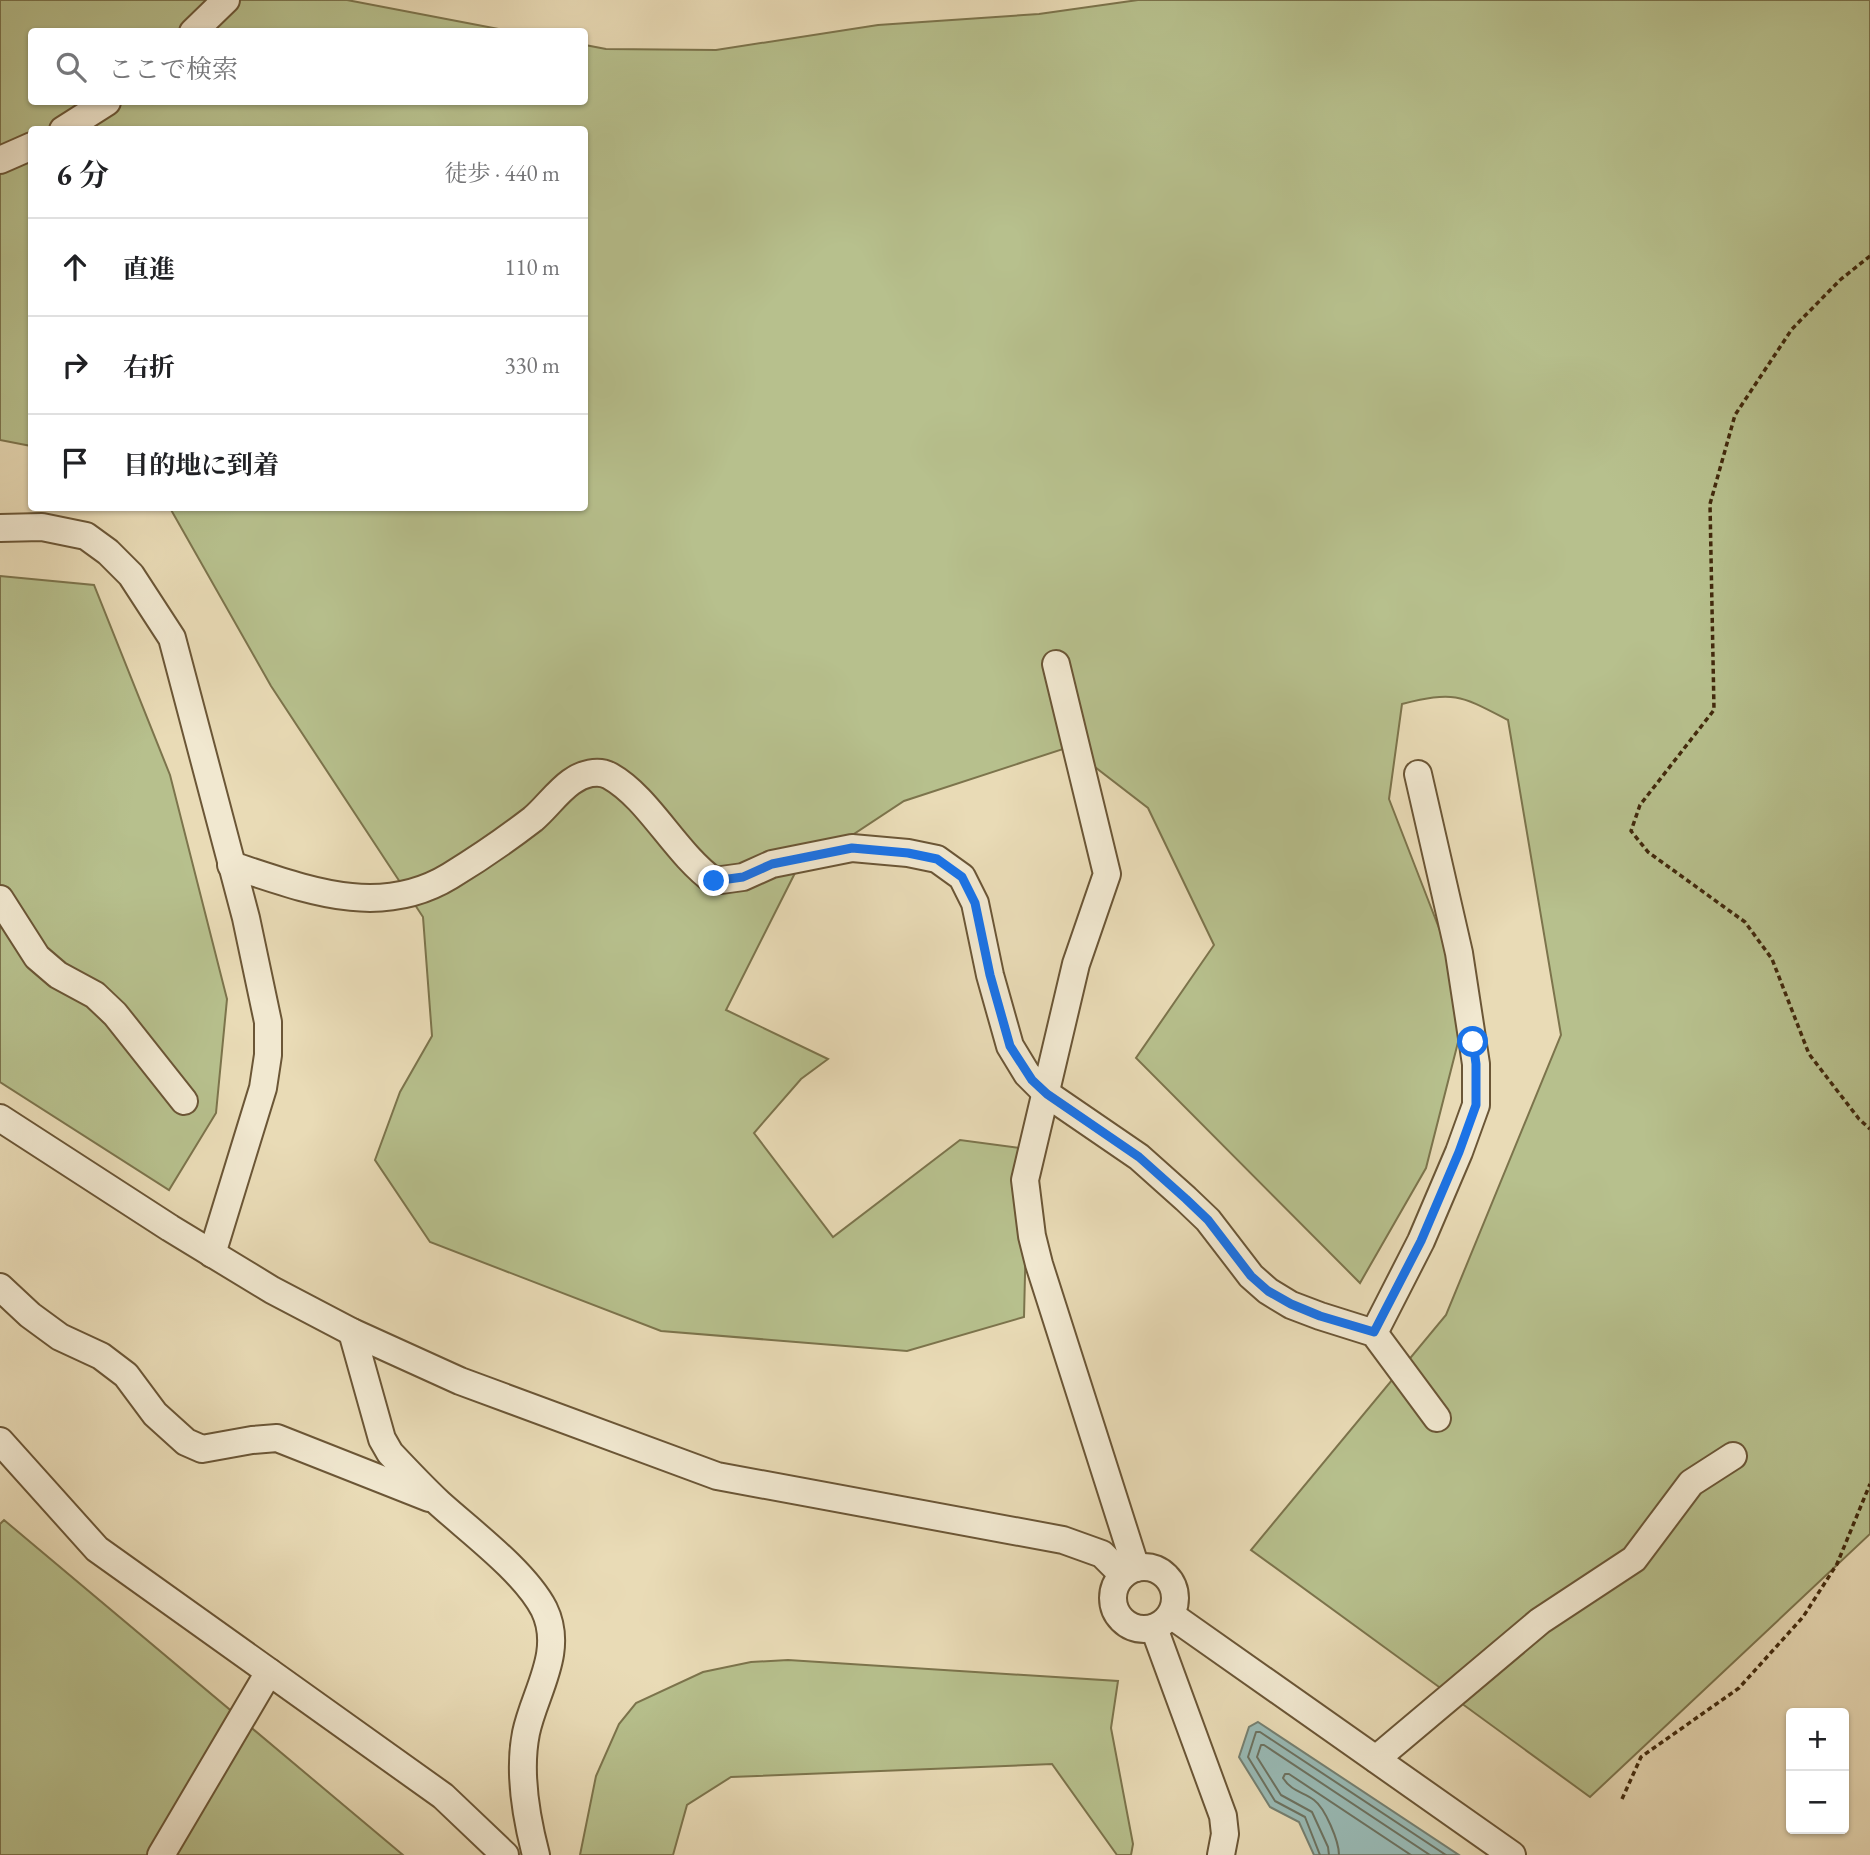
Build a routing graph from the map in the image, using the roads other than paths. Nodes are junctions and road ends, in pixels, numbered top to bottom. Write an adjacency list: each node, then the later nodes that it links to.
1 (226, 0): 2 (street)
2 (197, 28)
3 (102, 105): 4 (street)
4 (69, 126)
5 (28, 148): 6 (street)
6 (0, 160)
7 (0, 527): 10 (street)
8 (1056, 664): 12 (street)
9 (1418, 774): 18 (street)
10 (231, 865): 12 (street); 15 (street)
11 (0, 899): 13 (street)
12 (1047, 1094): 18 (street); 23 (street)
13 (184, 1101)
14 (0, 1118): 15 (street)
15 (212, 1254): 17 (street)
16 (0, 1287): 22 (street)
17 (352, 1332): 22 (street); 23 (street)
18 (1374, 1332): 19 (street)
19 (1437, 1418)
20 (0, 1441): 25 (street)
21 (1733, 1456): 26 (street)
22 (437, 1501): 29 (street)
23 (1130, 1571): 24 (street); 24 (street)
24 (1162, 1622): 26 (street); 30 (street)
25 (269, 1672): 27 (street); 28 (street)
26 (1376, 1759): 31 (street)
27 (161, 1855)
28 (505, 1855)
29 (536, 1855)
30 (1221, 1855)
31 (1512, 1855)

